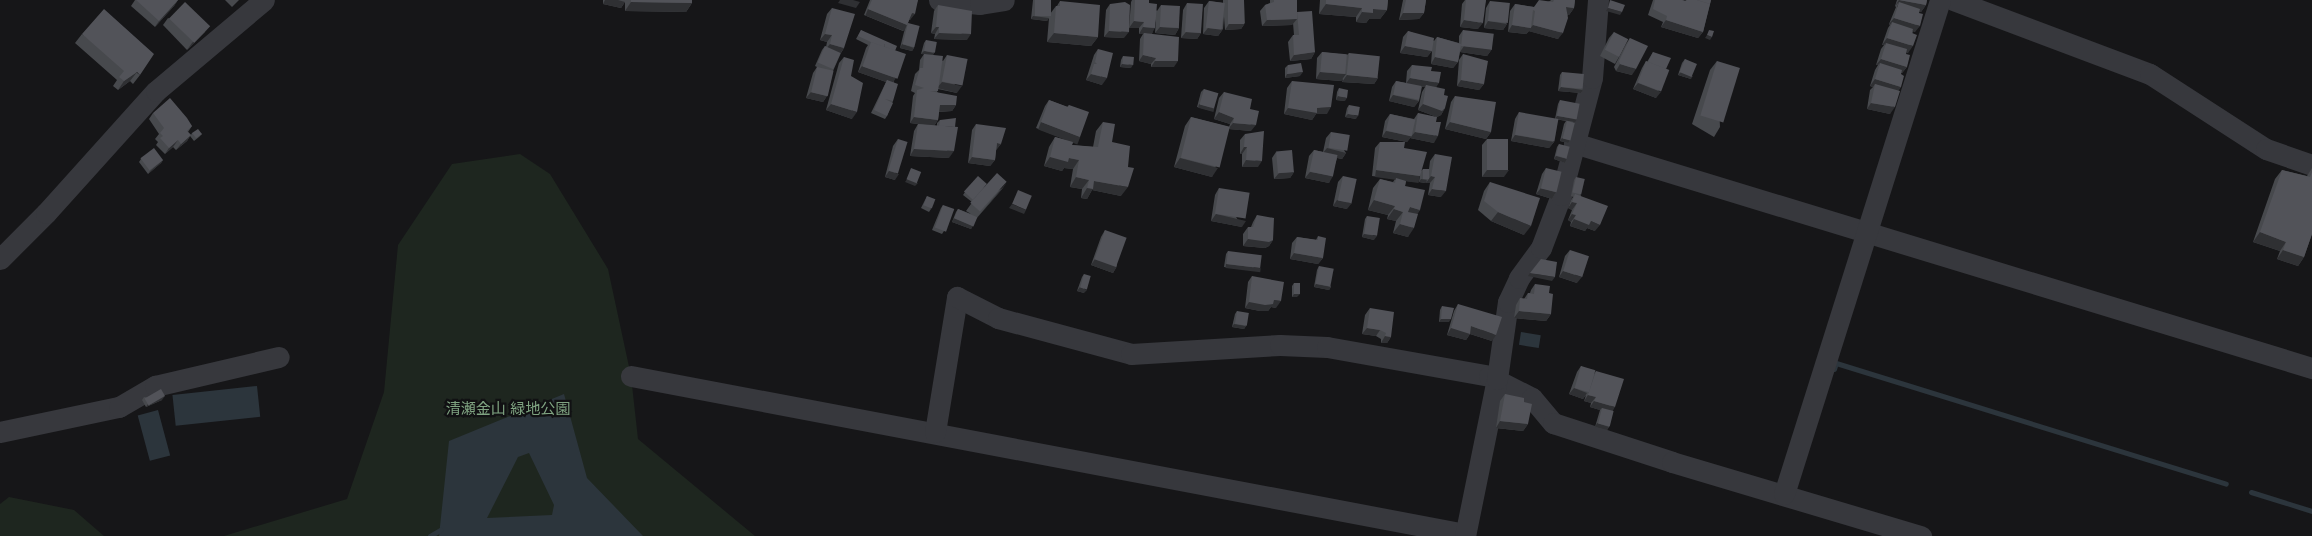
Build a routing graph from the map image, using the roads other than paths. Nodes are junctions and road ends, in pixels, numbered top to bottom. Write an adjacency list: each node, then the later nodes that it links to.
1 (264, 0): 10 (street)
2 (939, 0): 3 (street)
3 (1004, 0)
4 (1598, 0): 7 (street)
5 (1940, 0): 9 (street)
6 (1953, 0): 8 (street)
7 (1574, 143): 9 (street); 14 (street)
8 (2312, 165)
9 (1866, 233): 12 (street); 17 (street)
10 (0, 260)
11 (279, 357): 15 (street)
12 (2312, 368)
13 (631, 376): 16 (street)
14 (1496, 379): 16 (street); 17 (street); 18 (street)
15 (0, 432)
16 (935, 432): 18 (street)
17 (1784, 494): 19 (street)
18 (1465, 535)
19 (1921, 536)

